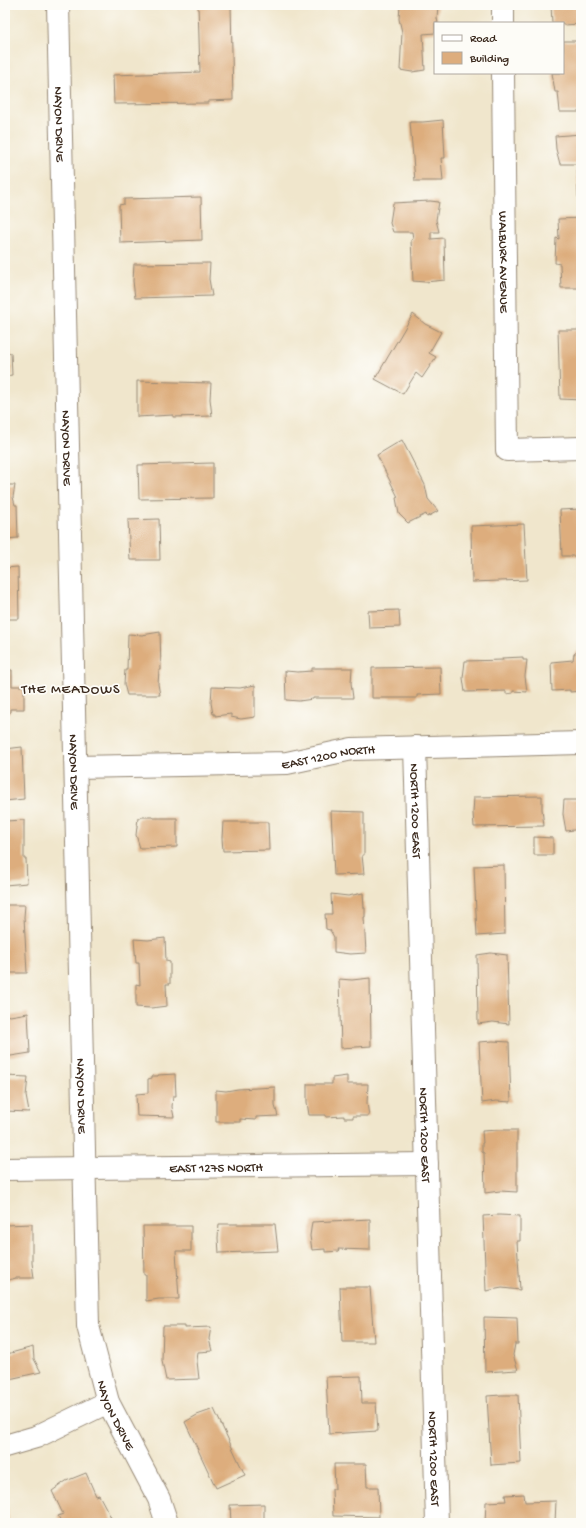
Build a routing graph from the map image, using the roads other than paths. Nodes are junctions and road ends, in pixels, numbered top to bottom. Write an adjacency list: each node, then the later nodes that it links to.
1 (58, 5): 8 (street, NAYON DRIVE)
2 (502, 5): 3 (street)
3 (503, 22)
4 (503, 74): 5 (street, WALBURK AVENUE)
5 (581, 448)
6 (581, 743): 7 (street, EAST 1200 NORTH)
7 (415, 747): 8 (street, EAST 1200 NORTH); 9 (street, NORTH 1200 EAST)
8 (76, 767): 10 (street, NAYON DRIVE)
9 (427, 1164): 10 (street, EAST 1275 NORTH); 15 (street, NORTH 1200 EAST)
10 (85, 1168): 11 (street, EAST 1275 NORTH); 12 (street, NAYON DRIVE)
11 (5, 1169)
12 (108, 1402): 13 (street); 14 (street, NAYON DRIVE)
13 (5, 1446)
14 (167, 1523)
15 (437, 1523)

